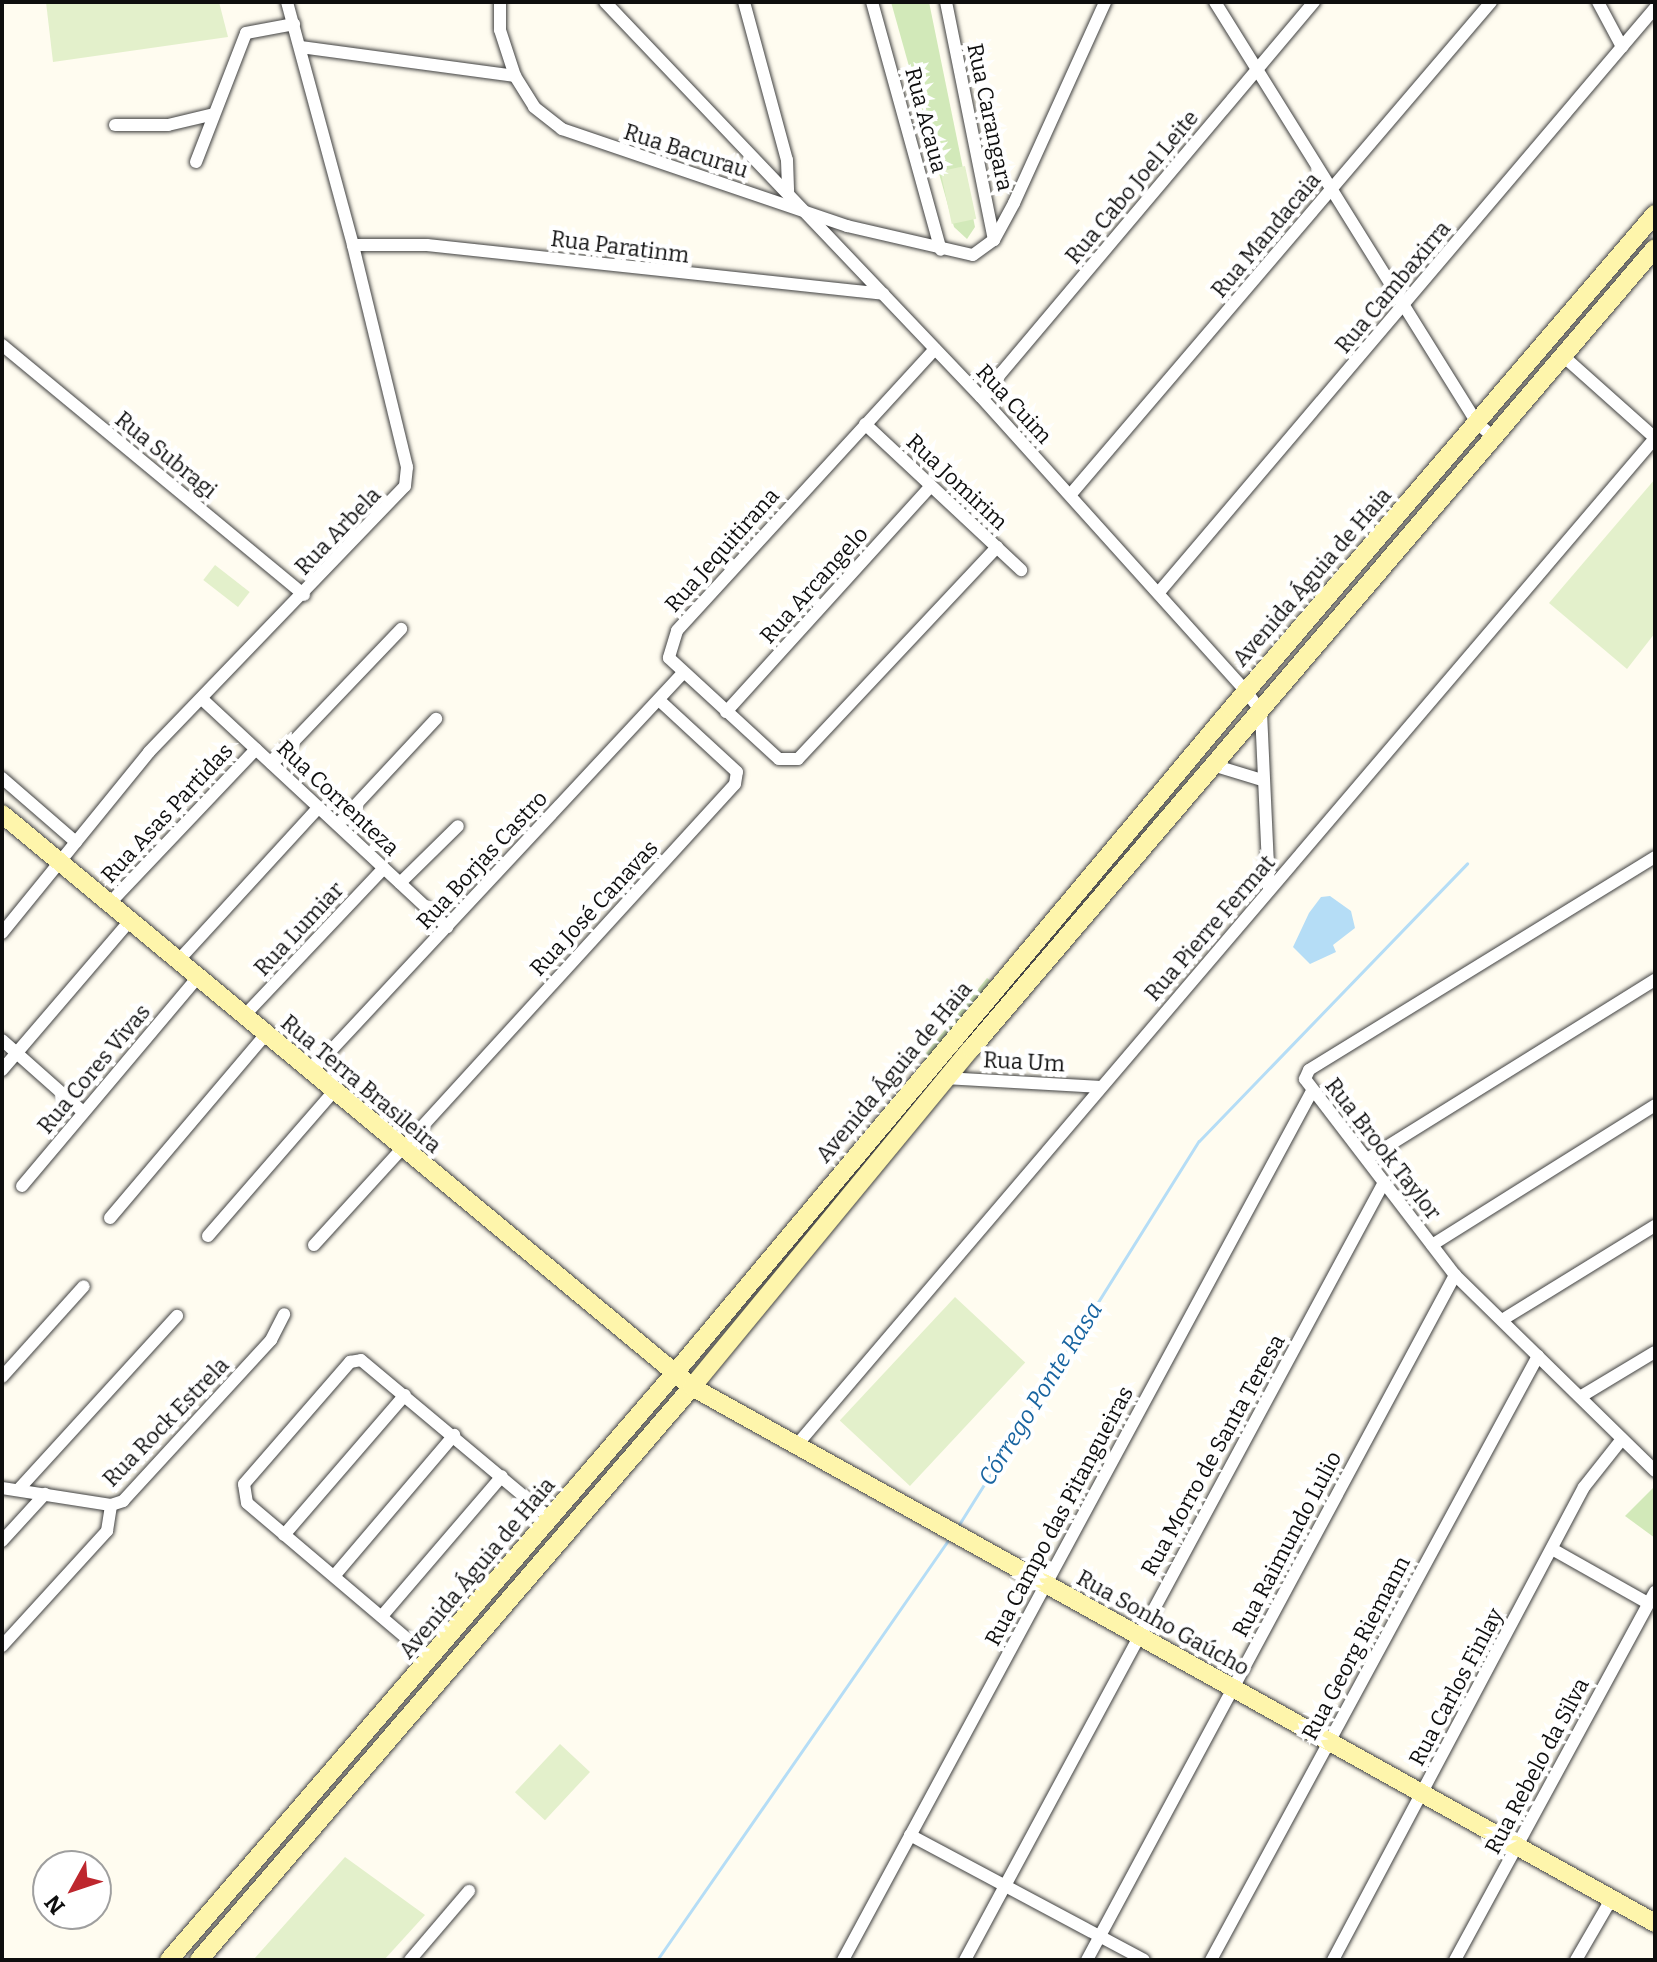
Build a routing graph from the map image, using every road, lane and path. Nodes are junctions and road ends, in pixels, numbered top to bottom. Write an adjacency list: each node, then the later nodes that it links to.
1 (287, 2): 13 (street, Rua Arbela)
2 (500, 2): 17 (street, Rua Bacurau)
3 (605, 2): 22 (street, Rua Cuim)
4 (744, 2): 22 (street)
5 (872, 2): 27 (street, Rua Acaua)
6 (1105, 2): 25 (street)
7 (1215, 2): 16 (street)
8 (1314, 2): 16 (street, Rua Cabo Joel Leite)
9 (1491, 2): 21 (street, Rua Mandacaia)
10 (1598, 2): 15 (street)
11 (948, 4): 25 (street, Rua Carangara)
12 (1655, 8): 15 (street, Rua Cambaxirra)
13 (294, 24): 14 (street, Rua Arbela); 18 (street)
14 (301, 47): 17 (street); 26 (street, Rua Arbela)
15 (1622, 47): 30 (street, Rua Cambaxirra)
16 (1257, 69): 21 (street); 34 (street, Rua Cabo Joel Leite)
17 (515, 76): 23 (street, Rua Bacurau)
18 (214, 114): 19 (street); 20 (street)
19 (115, 125)
20 (196, 162)
21 (1330, 191): 30 (street); 40 (street, Rua Mandacaia)
22 (788, 192): 23 (street, Rua Cuim)
23 (805, 212): 27 (street, Rua Bacurau); 29 (street, Rua Cuim)
24 (1655, 214): 35 (main road, Avenida Águia de Haia)
25 (994, 240): 27 (street, Rua Bacurau)
26 (353, 245): 29 (street, Rua Paratinm); 44 (street, Rua Arbela)
27 (941, 250)
28 (1652, 258): 33 (main road, Avenida Águia de Haia)
29 (883, 294): 32 (street, Rua Cuim)
30 (1403, 306): 35 (street); 43 (street, Rua Cambaxirra)
31 (2, 345): 44 (street, Rua Subragi)
32 (935, 349): 34 (street, Rua Cuim); 36 (street, Rua Jequitirana)
33 (1562, 355): 37 (main road, Avenida Águia de Haia); 38 (street)
34 (981, 397): 40 (street, Rua Cuim)
35 (1476, 422): 37 (street); 47 (main road, Avenida Águia de Haia)
36 (865, 424): 39 (street, Rua Jomirim); 46 (street, Rua Jequitirana)
37 (1493, 437): 51 (main road, Avenida Águia de Haia)
38 (1655, 438): 67 (street, Rua Pierre Fermat)
39 (931, 486): 41 (street, Rua Jomirim); 50 (street, Rua Arcangelo)
40 (1071, 494): 43 (street, Rua Cuim)
41 (997, 547): 42 (street, Rua Jomirim); 50 (street)
42 (1021, 570)
43 (1160, 591): 47 (street, Rua Cuim)
44 (304, 595): 48 (street, Rua Arbela)
45 (401, 629): 54 (street)
46 (683, 673): 49 (street, Rua Borjas Castro); 50 (street)
47 (1246, 691): 51 (street, Rua Cuim); 76 (main road, Avenida Águia de Haia)
48 (202, 699): 53 (street, Rua Correnteza); 62 (street, Rua Arbela)
49 (659, 700): 70 (street, Rua Borjas Castro); 89 (street, Rua José Canavas)
50 (726, 712)
51 (1261, 712): 55 (main road, Avenida Águia de Haia); 57 (street)
52 (436, 719): 60 (street)
53 (256, 749): 54 (street, Rua Correnteza); 68 (street, Rua Asas Partidas)
54 (272, 764): 58 (street, Rua Correnteza)
55 (1216, 766): 57 (street); 79 (main road, Avenida Águia de Haia)
56 (2, 778): 62 (street)
57 (1262, 780): 67 (street)
58 (319, 807): 60 (street, Rua Correnteza); 72 (street)
59 (2, 814): 64 (main road, Rua Terra Brasileira)
60 (338, 824): 65 (street, Rua Correnteza)
61 (458, 826): 66 (street)
62 (76, 842): 64 (street, Rua Arbela)
63 (1655, 857): 85 (street, Rua Brook Taylor)
64 (59, 865): 68 (main road, Rua Terra Brasileira); 71 (street)
65 (384, 868): 66 (street, Rua Correnteza); 75 (street, Rua Lumiar)
66 (400, 883): 70 (street, Rua Correnteza)
67 (1269, 890): 84 (street, Rua Pierre Fermat)
68 (108, 905): 69 (main road, Rua Terra Brasileira)
69 (129, 922): 72 (main road, Rua Terra Brasileira); 80 (street)
70 (447, 927): 82 (street, Rua Borjas Castro)
71 (2, 933)
72 (177, 962): 73 (main road, Rua Terra Brasileira)
73 (197, 978): 75 (main road, Rua Terra Brasileira); 88 (street, Rua Cores Vivas)
74 (1655, 980): 90 (street)
75 (243, 1017): 77 (main road, Rua Terra Brasileira)
76 (968, 1021): 79 (main road); 105 (main road, Avenida Águia de Haia)
77 (265, 1035): 82 (main road, Rua Terra Brasileira); 93 (street)
78 (2, 1040): 80 (street)
79 (976, 1043): 83 (main road, Avenida Águia de Haia)
80 (16, 1053): 81 (street); 88 (street)
81 (2, 1070)
82 (310, 1073): 86 (main road, Rua Terra Brasileira)
83 (946, 1078): 84 (street, Rua Um); 107 (main road, Avenida Águia de Haia)
84 (1100, 1087): 112 (street, Rua Pierre Fermat)
85 (1312, 1091): 90 (street, Rua Brook Taylor); 124 (street, Rua Campo das Pitangueiras)
86 (333, 1092): 89 (main road, Rua Terra Brasileira); 95 (street)
87 (1655, 1105): 97 (street)
88 (83, 1112): 92 (street, Rua Cores Vivas)
89 (399, 1148): 96 (street); 105 (main road, Rua Terra Brasileira)
90 (1367, 1159): 91 (street, Rua Brook Taylor)
91 (1384, 1182): 97 (street, Rua Brook Taylor); 127 (street, Rua Morro de Santa Teresa)
92 (22, 1186)
93 (110, 1218)
94 (1655, 1226): 102 (street)
95 (208, 1236)
96 (314, 1245)
97 (1432, 1245): 98 (street, Rua Brook Taylor)
98 (1455, 1275): 102 (street, Rua Brook Taylor); 130 (street, Rua Raimundo Lulio)
99 (84, 1286): 106 (street)
100 (284, 1314): 118 (street, Rua Rock Estrela)
101 (177, 1316): 116 (street)
102 (1502, 1320): 104 (street, Rua Brook Taylor)
103 (1655, 1352): 109 (street)
104 (1538, 1356): 109 (street, Rua Brook Taylor); 131 (street, Rua Georg Riemann)
105 (674, 1374): 107 (main road, Rua Terra Brasileira); 119 (main road, Avenida Águia de Haia)
106 (2, 1377)
107 (692, 1387): 112 (main road, Rua Sonho Gaúcho); 141 (main road, Avenida Águia de Haia)
108 (405, 1395): 110 (street); 120 (street); 120 (street)
109 (1580, 1397): 111 (street, Rua Brook Taylor)
110 (454, 1435): 114 (street); 123 (street)
111 (1622, 1439): 113 (street, Rua Brook Taylor); 122 (street, Rua Carlos Finlay)
112 (796, 1446): 124 (main road, Rua Sonho Gaúcho)
113 (1655, 1471)
114 (502, 1476): 119 (street); 126 (street)
115 (2, 1488): 116 (street, Rua Rock Estrela)
116 (18, 1490): 117 (street, Rua Rock Estrela)
117 (45, 1494): 118 (street, Rua Rock Estrela); 121 (street)
118 (111, 1505): 128 (street)
119 (550, 1518): 129 (main road, Avenida Águia de Haia)
120 (284, 1535): 123 (street)
121 (2, 1541)
122 (1552, 1549): 125 (street); 132 (street, Rua Carlos Finlay)
123 (335, 1575): 126 (street)
124 (1044, 1585): 127 (main road, Rua Sonho Gaúcho); 133 (street, Rua Campo das Pitangueiras)
125 (1652, 1597): 134 (street, Rua Rebelo da Silva)
126 (382, 1616): 129 (street)
127 (1138, 1635): 130 (main road, Rua Sonho Gaúcho); 135 (street, Rua Morro de Santa Teresa)
128 (2, 1646)
129 (431, 1659): 140 (main road, Avenida Águia de Haia)
130 (1232, 1689): 131 (main road, Rua Sonho Gaúcho); 139 (street, Rua Raimundo Lulio)
131 (1329, 1740): 132 (main road, Rua Sonho Gaúcho); 147 (street, Rua Georg Riemann)
132 (1423, 1791): 134 (main road, Rua Sonho Gaúcho); 148 (street, Rua Carlos Finlay)
133 (910, 1835): 135 (street); 143 (street, Rua Campo das Pitangueiras)
134 (1516, 1846): 137 (main road, Rua Sonho Gaúcho); 149 (street, Rua Rebelo da Silva)
135 (1004, 1888): 139 (street); 144 (street, Rua Morro de Santa Teresa)
136 (469, 1891): 142 (street)
137 (1612, 1898): 138 (main road, Rua Sonho Gaúcho); 150 (street)
138 (1655, 1923)
139 (1099, 1938): 145 (street, Rua Raimundo Lulio); 146 (street)
140 (169, 1960)
141 (199, 1960)
142 (410, 1960)
143 (843, 1960)
144 (965, 1960)
145 (1087, 1960)
146 (1144, 1960)
147 (1211, 1960)
148 (1333, 1960)
149 (1455, 1960)
150 (1576, 1960)

